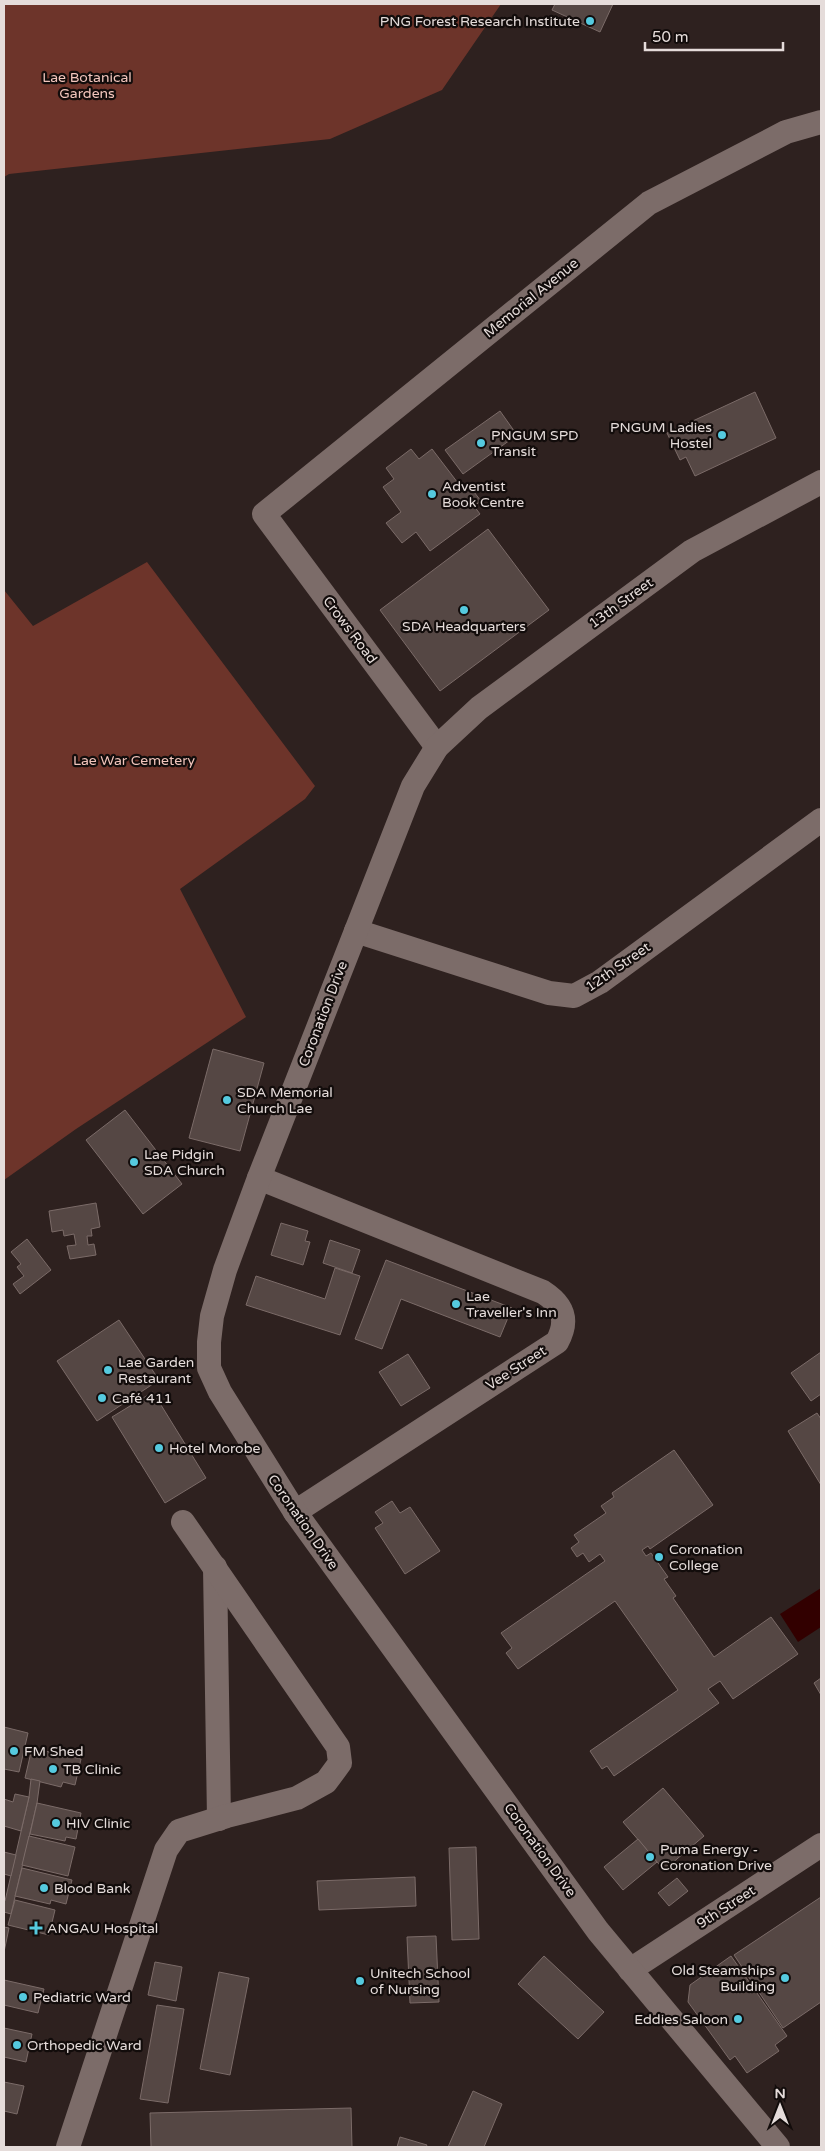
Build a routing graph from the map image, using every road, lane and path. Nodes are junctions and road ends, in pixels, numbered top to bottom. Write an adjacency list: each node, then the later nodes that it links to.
1 (821, 122): 3 (street, Memorial Avenue)
2 (821, 482): 4 (street, 13th Street)
3 (264, 514): 4 (street, Crows Road)
4 (437, 747): 6 (street, Coronation Drive)
5 (821, 820): 6 (street, 12th Street)
6 (356, 931): 7 (street, Coronation Drive)
7 (259, 1178): 8 (street, Coronation Drive); 8 (street, Vee Street)
8 (295, 1512): 13 (street, Coronation Drive)
9 (183, 1522): 10 (street)
10 (215, 1567): 11 (street); 11 (street)
11 (219, 1819): 14 (street)
12 (821, 1845): 13 (street, 9th Street)
13 (630, 1970): 15 (street, Coronation Drive)
14 (68, 2147)
15 (778, 2147)

